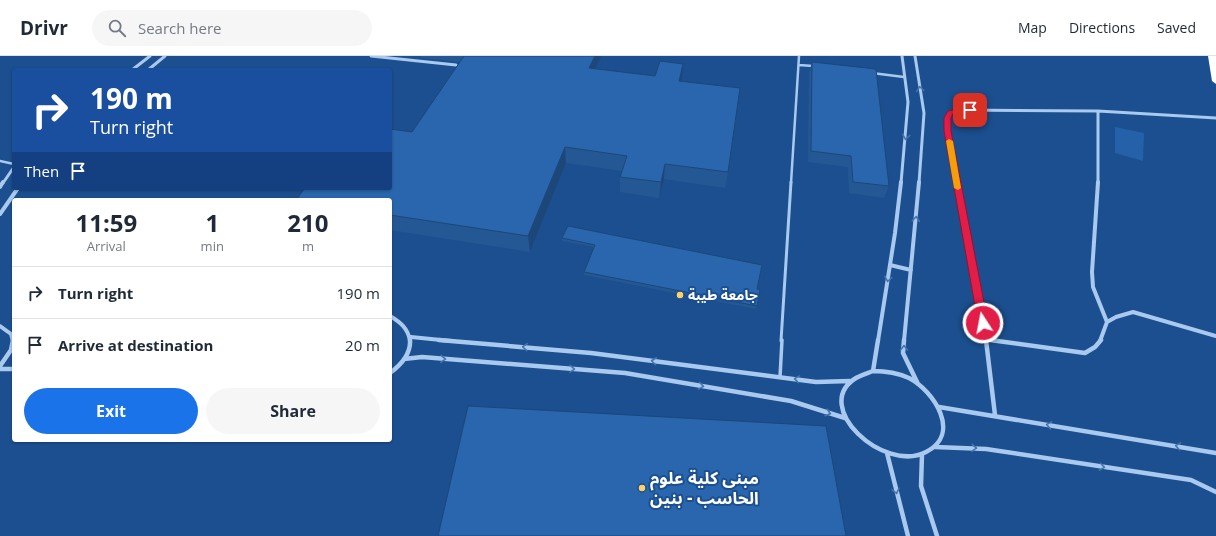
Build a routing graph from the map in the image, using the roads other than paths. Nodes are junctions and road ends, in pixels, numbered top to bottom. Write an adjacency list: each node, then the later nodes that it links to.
1 (150, 56): 11 (street)
2 (165, 56): 12 (street)
3 (371, 56): 8 (street)
4 (799, 56): 9 (lane)
5 (902, 56): 14 (street)
6 (916, 56): 25 (street, one-way to 6)
7 (1212, 56): 15 (highway)
8 (456, 65)
9 (799, 65): 10 (lane); 39 (lane)
10 (814, 66)
11 (135, 68)
12 (150, 68)
13 (867, 72): 14 (lane)
14 (904, 77): 24 (street, one-way to 24)
15 (1216, 81)
16 (1098, 111): 17 (street); 27 (street); 32 (street)
17 (1216, 118)
18 (0, 161): 19 (lane)
19 (12, 164)
20 (12, 170): 21 (street)
21 (0, 188)
22 (17, 190): 23 (street)
23 (0, 214)
24 (890, 265): 25 (street); 38 (street, one-way to 38)
25 (911, 270): 41 (street, one-way to 25)
26 (392, 317): 31 (street)
27 (1107, 322): 30 (street); 32 (street)
28 (0, 326): 29 (street)
29 (12, 336)
30 (1216, 336)
31 (411, 337): 34 (street); 39 (street, one-way to 31)
32 (986, 339): 43 (street)
33 (12, 347): 35 (street)
34 (404, 359): 37 (street); 44 (street, one-way to 44)
35 (0, 368): 36 (street)
36 (12, 369)
37 (392, 371)
38 (873, 371): 40 (street); 41 (street)
39 (780, 376): 40 (street, one-way to 39)
40 (850, 381): 44 (street)
41 (918, 384): 42 (street)
42 (939, 408): 43 (street); 45 (street)
43 (995, 415): 47 (street, one-way to 43)
44 (845, 418): 46 (street)
45 (935, 447): 48 (street); 49 (street, one-way to 49)
46 (887, 453): 48 (street); 50 (street, one-way to 50)
47 (1216, 453)
48 (922, 454): 51 (street)
49 (1216, 492)
50 (908, 536)
51 (937, 536)

